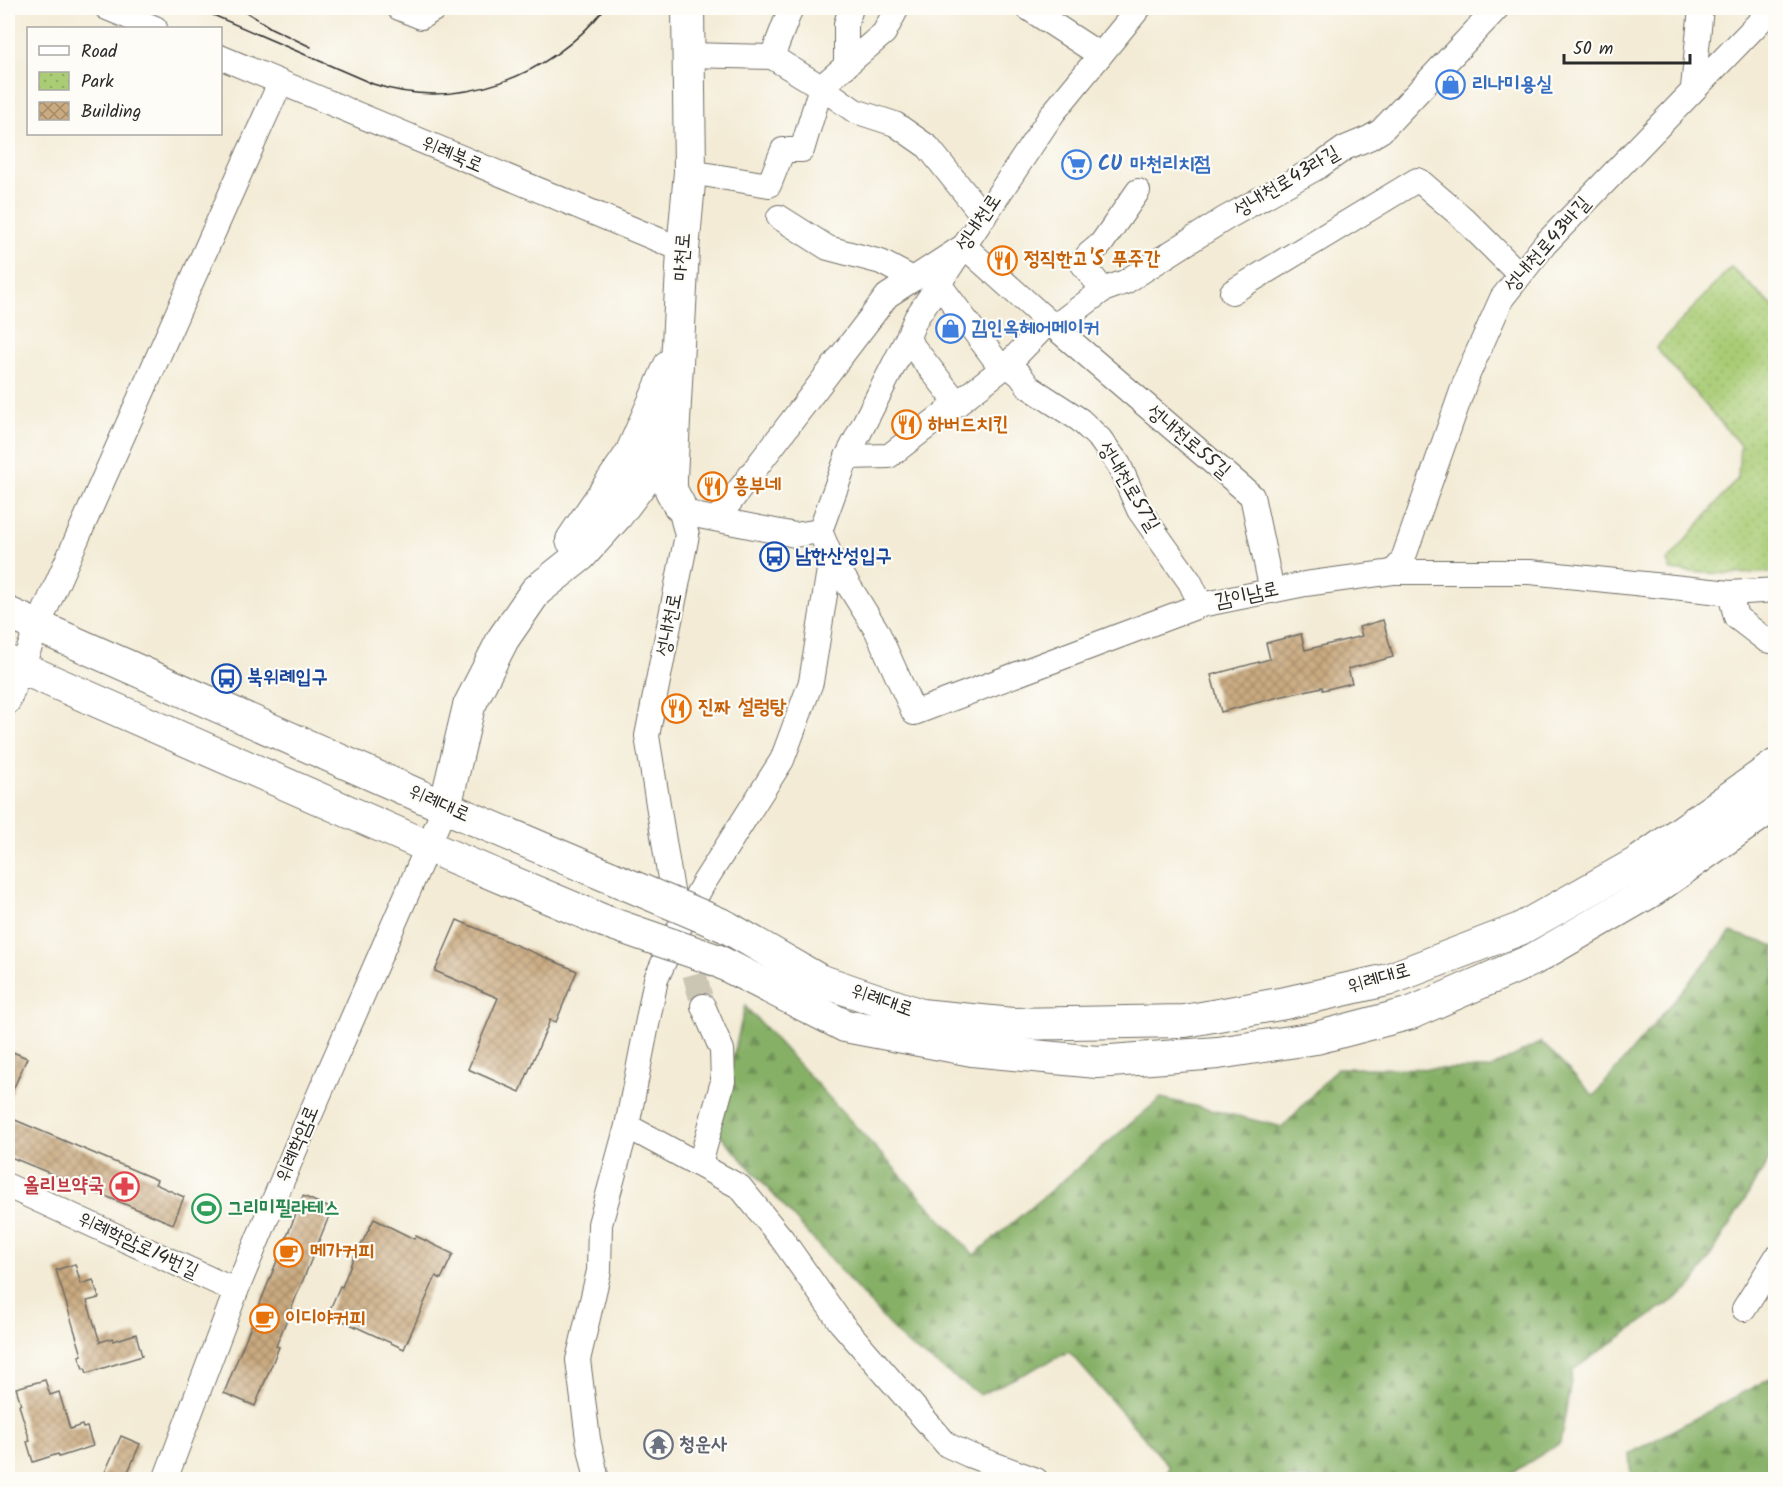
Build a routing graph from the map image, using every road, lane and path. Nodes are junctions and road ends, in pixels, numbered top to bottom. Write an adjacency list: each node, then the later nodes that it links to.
1 (107, 8): 13 (street)
2 (399, 8): 3 (street)
3 (436, 8)
4 (688, 8): 14 (main road, 마천로)
5 (791, 8): 16 (street)
6 (851, 8): 18 (street)
7 (897, 8): 18 (street)
8 (1028, 8): 15 (street)
9 (1138, 8): 15 (street, 성내천로)
10 (1497, 8): 31 (street, 성내천로43라길)
11 (1701, 8): 21 (street)
12 (1773, 8): 21 (street, 성내천로43바길)
13 (153, 27)
14 (688, 55): 16 (street); 22 (main road, 마천로)
15 (1100, 55): 25 (street, 성내천로)
16 (771, 57): 20 (street)
17 (222, 58): 19 (street, 위례북로)
18 (846, 66): 20 (street)
19 (280, 83): 27 (street, 위례북로); 51 (street)
20 (821, 87): 22 (street); 25 (street)
21 (1693, 88): 28 (street, 성내천로43바길)
22 (690, 172): 27 (main road, 마천로)
23 (1138, 191): 31 (street)
24 (779, 217): 29 (street)
25 (984, 217): 26 (street, 성내천로)
26 (964, 246): 29 (street); 30 (street, 성내천로); 33 (street, 성내천로55길)
27 (683, 250): 35 (main road, 마천로)
28 (1520, 274): 32 (street); 44 (street, 성내천로43바길)
29 (913, 279): 41 (street)
30 (939, 284): 34 (street, 성내천로); 36 (street, 성내천로57길)
31 (1103, 291): 33 (street, 성내천로43라길)
32 (1232, 292)
33 (1052, 325): 36 (street); 47 (street, 성내천로55길)
34 (907, 339): 38 (street); 39 (street, 성내천로)
35 (678, 351): 37 (main road, 마천로); 46 (main road)
36 (1007, 365): 38 (street); 49 (street, 성내천로57길)
37 (675, 391): 40 (main road, 마천로); 46 (main road)
38 (958, 404): 39 (street)
39 (848, 457): 42 (street, 성내천로)
40 (680, 505): 41 (street); 59 (street, 성내천로)
41 (717, 519): 42 (street)
42 (820, 531): 43 (street)
43 (831, 556): 49 (street, 감이남로); 61 (street)
44 (1393, 572): 47 (street, 감이남로); 48 (street, 감이남로)
45 (1776, 590): 48 (street, 감이남로)
46 (536, 591): 57 (main road)
47 (1272, 591): 49 (street, 감이남로)
48 (1730, 593): 52 (street)
49 (1201, 605)
50 (8, 613): 51 (main road, 위례대로)
51 (38, 626): 53 (street); 57 (main road, 위례대로)
52 (1776, 642)
53 (15, 665): 54 (street); 58 (main road, 위례대로)
54 (8, 702)
55 (1776, 765): 57 (main road, 위례대로, bridge)
56 (1776, 803): 58 (main road, 위례대로, bridge)
57 (445, 807): 58 (street, 위례학암로)
58 (429, 847): 65 (street, 위례학암로)
59 (672, 891)
60 (703, 1006): 62 (street)
61 (627, 1126): 62 (street); 68 (street)
62 (700, 1164): 69 (street)
63 (8, 1186): 65 (street, 위례학암로14번길)
64 (1776, 1258): 66 (street)
65 (236, 1291): 67 (street, 위례학암로)
66 (1744, 1309)
67 (165, 1479)
68 (597, 1479)
69 (1036, 1479)

